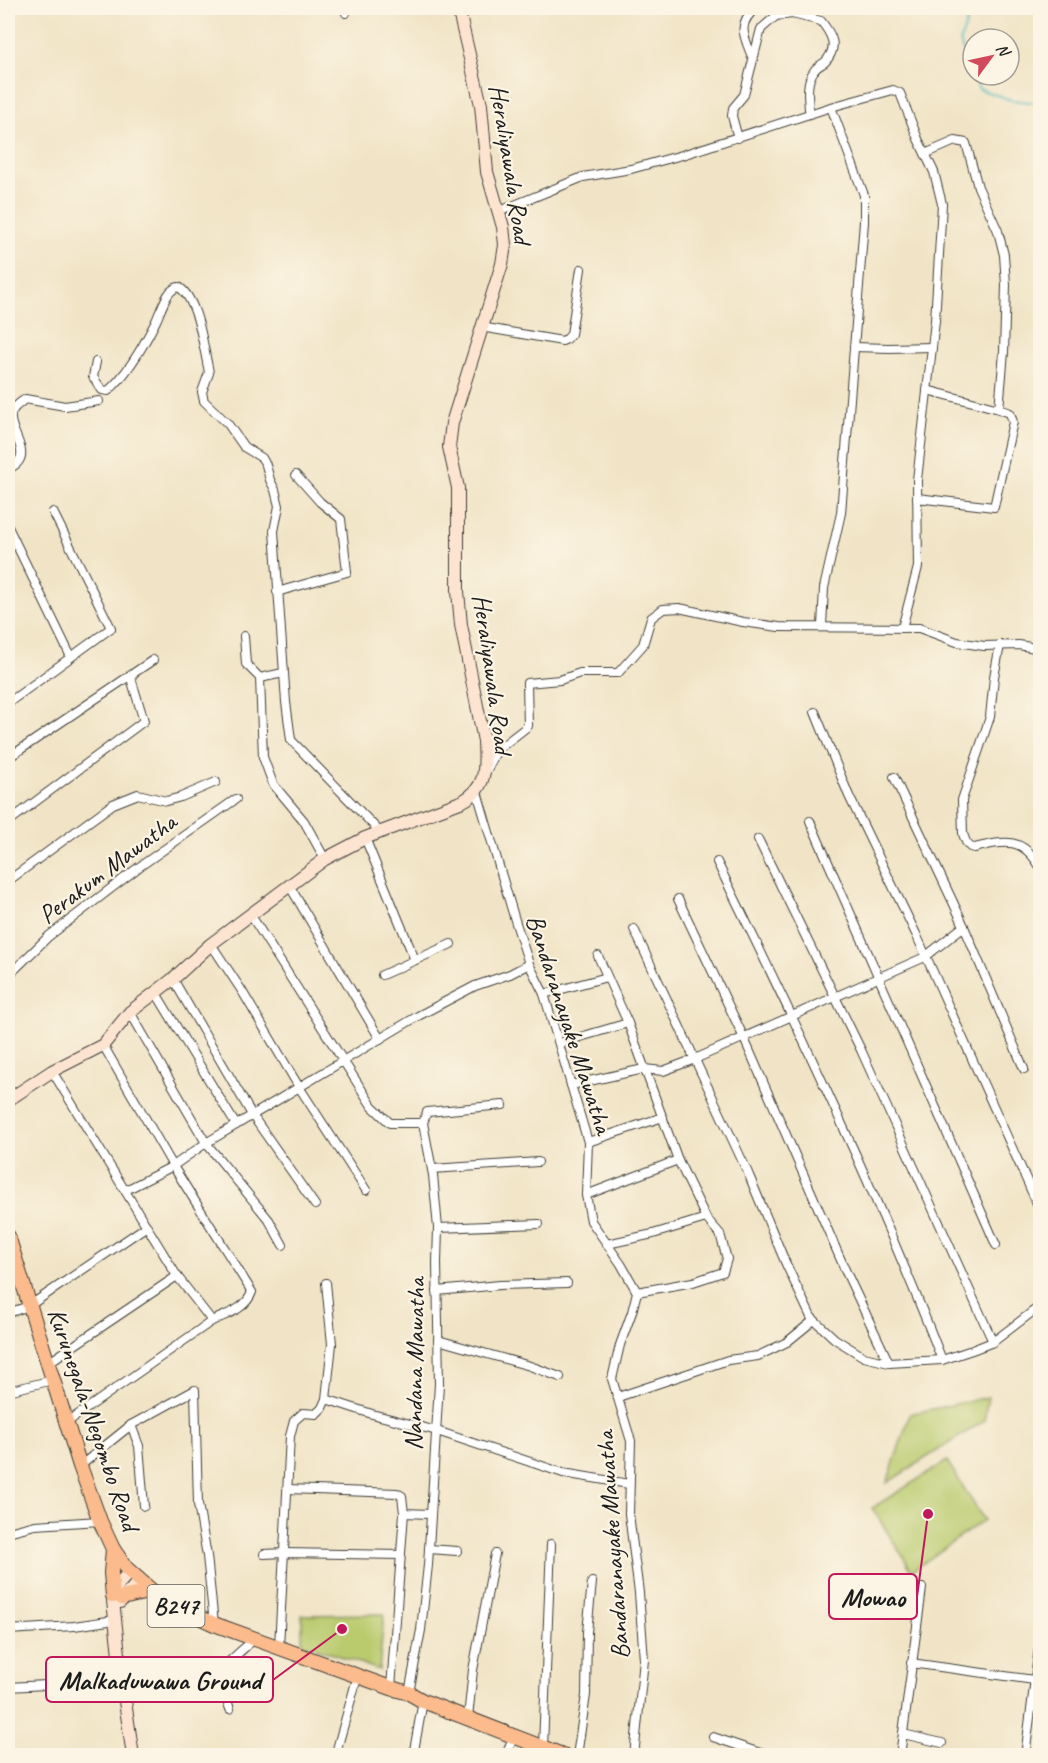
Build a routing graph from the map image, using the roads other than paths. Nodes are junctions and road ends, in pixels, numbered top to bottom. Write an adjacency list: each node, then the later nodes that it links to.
1 (458, 8): 8 (street, Heraliyawala Road)
2 (756, 8): 3 (street)
3 (753, 60): 5 (street); 6 (street)
4 (831, 107): 6 (street); 7 (street); 11 (street)
5 (809, 109)
6 (738, 138): 8 (street)
7 (925, 154): 12 (street); 16 (street)
8 (500, 211): 10 (street, Heraliyawala Road)
9 (581, 269): 10 (street)
10 (481, 327): 36 (street, Heraliyawala Road)
11 (854, 347): 12 (street); 23 (street)
12 (932, 347): 14 (street)
13 (96, 362): 22 (street)
14 (927, 390): 16 (street); 19 (street)
15 (99, 401): 17 (street)
16 (999, 409): 19 (street)
17 (8, 469)
18 (296, 475): 22 (street)
19 (916, 498): 24 (street)
20 (52, 512): 28 (street)
21 (8, 527): 28 (street)
22 (277, 592): 30 (street)
23 (822, 626): 24 (street); 36 (street)
24 (902, 628): 26 (street)
25 (244, 636): 32 (street)
26 (1000, 645): 27 (street); 48 (street)
27 (1041, 649)
28 (71, 657): 33 (street)
29 (153, 660): 31 (street)
30 (283, 673): 32 (street); 43 (street)
31 (130, 675): 35 (street); 42 (street)
32 (260, 678): 46 (street)
33 (8, 703)
34 (815, 712): 59 (street)
35 (8, 758)
36 (483, 777): 39 (street, Heraliyawala Road)
37 (894, 777): 54 (street)
38 (216, 782): 50 (street)
39 (477, 792): 43 (street, Heraliyawala Road); 61 (street, Bandaranayake Mawatha)
40 (237, 799): 63 (street, Perakum Mawatha)
41 (810, 821): 65 (street)
42 (8, 822)
43 (381, 833): 44 (street, Heraliyawala Road)
44 (365, 838): 46 (street, Heraliyawala Road); 60 (street)
45 (758, 839): 69 (street)
46 (326, 859): 51 (street, Heraliyawala Road)
47 (717, 862): 71 (street)
48 (1039, 862)
49 (8, 866): 50 (street)
50 (11, 878)
51 (289, 885): 53 (street, Heraliyawala Road); 74 (street)
52 (678, 899): 73 (street)
53 (250, 914): 56 (street, Heraliyawala Road); 78 (street)
54 (964, 926): 59 (street); 80 (street)
55 (634, 929): 77 (street)
56 (211, 944): 66 (street, Heraliyawala Road); 83 (street)
57 (451, 944): 60 (street)
58 (598, 957): 64 (street)
59 (925, 957): 65 (street); 100 (street)
60 (415, 960): 62 (street)
61 (529, 964): 68 (street, Bandaranayake Mawatha); 74 (street)
62 (382, 975)
63 (8, 976)
64 (607, 977): 68 (street); 72 (street)
65 (877, 978): 69 (street); 108 (street)
66 (173, 979): 67 (street, Heraliyawala Road); 86 (street)
67 (156, 993): 70 (street, Heraliyawala Road); 89 (street)
68 (544, 994): 75 (street, Bandaranayake Mawatha)
69 (836, 996): 71 (street); 121 (street)
70 (130, 1012): 76 (street, Heraliyawala Road); 91 (street)
71 (792, 1015): 73 (street); 122 (street)
72 (628, 1023): 75 (street); 79 (street)
73 (743, 1036): 77 (street); 124 (street)
74 (380, 1039): 78 (street)
75 (560, 1043): 82 (street, Bandaranayake Mawatha)
76 (103, 1046): 81 (street, Heraliyawala Road); 94 (street)
77 (695, 1059): 79 (street); 118 (street)
78 (342, 1062): 83 (street); 88 (street)
79 (644, 1069): 82 (street); 87 (street)
80 (1024, 1069)
81 (52, 1071): 84 (street, Heraliyawala Road); 96 (street)
82 (571, 1085): 90 (street, Bandaranayake Mawatha)
83 (299, 1087): 86 (street); 97 (street)
84 (8, 1100)
85 (503, 1105): 88 (street)
86 (252, 1115): 89 (street); 99 (street)
87 (663, 1118): 90 (street); 92 (street)
88 (423, 1123): 95 (street, Nandana Mawatha)
89 (236, 1125): 91 (street)
90 (588, 1142): 98 (street, Bandaranayake Mawatha)
91 (206, 1143): 94 (street); 107 (street)
92 (678, 1161): 98 (street); 101 (street)
93 (538, 1162): 95 (street)
94 (173, 1166): 96 (street); 119 (street)
95 (432, 1169): 104 (street, Nandana Mawatha)
96 (126, 1190): 103 (street)
97 (366, 1190)
98 (586, 1195): 106 (street, Bandaranayake Mawatha)
99 (315, 1205)
100 (1041, 1210)
101 (706, 1218): 106 (street); 114 (street)
102 (539, 1224): 104 (street)
103 (147, 1226): 110 (street); 116 (street)
104 (438, 1228): 113 (street, Nandana Mawatha)
105 (8, 1236): 109 (main road, Kurunegala-Negombo Road / B247)
106 (607, 1244): 114 (street, Bandaranayake Mawatha)
107 (283, 1245)
108 (996, 1245)
109 (10, 1257): 116 (main road, Kurunegala-Negombo Road / B247)
110 (177, 1276): 119 (street); 123 (street)
111 (567, 1282): 113 (street)
112 (326, 1283): 129 (street)
113 (437, 1291): 120 (street, Nandana Mawatha)
114 (637, 1292): 128 (street, Bandaranayake Mawatha)
115 (1041, 1305): 121 (street)
116 (29, 1306): 117 (street); 123 (main road, Kurunegala-Negombo Road / B247)
117 (8, 1313)
118 (814, 1320): 124 (street); 128 (street)
119 (212, 1321): 130 (street)
120 (438, 1340): 125 (street); 132 (street, Nandana Mawatha)
121 (993, 1342): 122 (street)
122 (942, 1360): 124 (street)
123 (48, 1363): 126 (main road, Kurunegala-Negombo Road / B247)
124 (889, 1363)
125 (560, 1377)
126 (53, 1380): 127 (street); 130 (main road, Kurunegala-Negombo Road / B247)
127 (8, 1391)
128 (618, 1397): 134 (street, Bandaranayake Mawatha)
129 (326, 1399): 132 (street); 135 (street)
130 (66, 1423): 133 (main road, Kurunegala-Negombo Road / B247)
131 (131, 1425): 133 (street); 136 (street); 155 (street)
132 (437, 1431): 134 (street); 138 (street, Nandana Mawatha)
133 (80, 1466): 139 (main road, Kurunegala-Negombo Road / B247)
134 (629, 1484): 181 (street, Bandaranayake Mawatha)
135 (288, 1489): 137 (street); 145 (street)
136 (144, 1506)
137 (404, 1513): 138 (street); 148 (street)
138 (430, 1514): 143 (street, Nandana Mawatha)
139 (100, 1521): 140 (street); 142 (main road, Kurunegala-Negombo Road / B247)
140 (8, 1532)
141 (551, 1544): 174 (street)
142 (113, 1549): 149 (main road, Kurunegala-Negombo Road / B247); 153 (main road)
143 (429, 1549): 144 (street); 166 (street, Nandana Mawatha)
144 (457, 1551)
145 (284, 1553): 146 (street); 148 (street); 159 (street)
146 (264, 1554)
147 (495, 1554): 169 (street)
148 (401, 1555): 165 (street)
149 (135, 1576): 152 (main road, Kurunegala-Negombo Road / B247); 153 (street)
150 (592, 1582): 180 (street)
151 (921, 1588): 160 (street)
152 (152, 1591): 153 (main road); 155 (main road, Kurunegala-Negombo Road / B247)
153 (118, 1597): 154 (street)
154 (115, 1617): 156 (street); 163 (street)
155 (214, 1624): 157 (main road, Kurunegala-Negombo Road / B247)
156 (8, 1630)
157 (254, 1639): 159 (main road, Kurunegala-Negombo Road / B247); 168 (street)
158 (1041, 1640): 162 (street)
159 (279, 1647): 161 (main road, Kurunegala-Negombo Road / B247)
160 (912, 1663): 162 (street); 170 (street)
161 (358, 1675): 165 (main road, Kurunegala-Negombo Road / B247); 176 (street)
162 (1035, 1680): 184 (street)
163 (122, 1681): 164 (street); 175 (street)
164 (8, 1687)
165 (391, 1688): 166 (main road, Kurunegala-Negombo Road / B247)
166 (409, 1693): 167 (main road, Kurunegala-Negombo Road / B247)
167 (423, 1701): 169 (main road, Kurunegala-Negombo Road / B247); 177 (street)
168 (230, 1709)
169 (468, 1718): 171 (main road, Kurunegala-Negombo Road / B247)
170 (903, 1734): 173 (street); 183 (street)
171 (513, 1737): 174 (main road, Kurunegala-Negombo Road / B247); 178 (street)
172 (713, 1737): 182 (street)
173 (942, 1743)
174 (543, 1746): 179 (main road, Kurunegala-Negombo Road / B247)
175 (133, 1755)
176 (335, 1755)
177 (413, 1755)
178 (506, 1755)
179 (565, 1755)
180 (576, 1755)
181 (634, 1755)
182 (769, 1755)
183 (900, 1755)
184 (1025, 1755)

